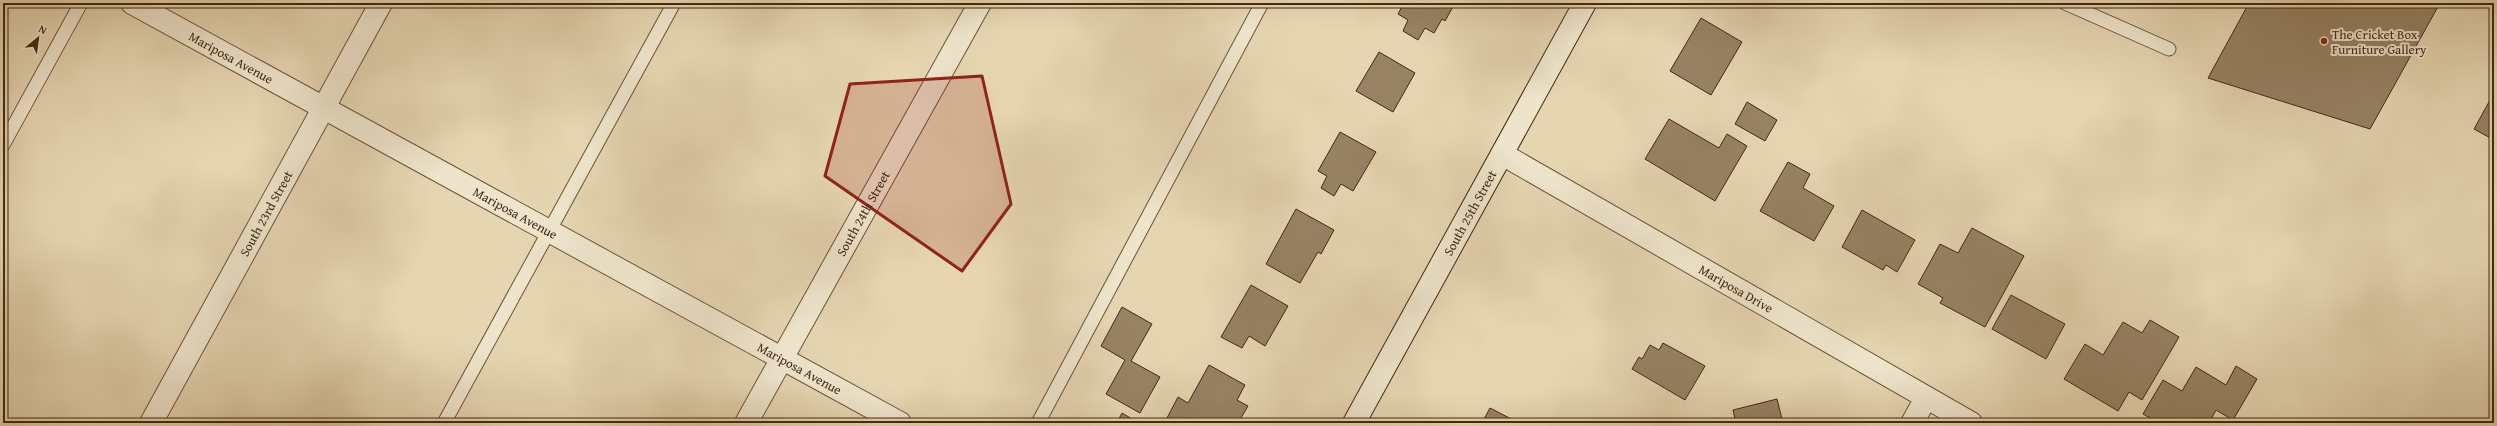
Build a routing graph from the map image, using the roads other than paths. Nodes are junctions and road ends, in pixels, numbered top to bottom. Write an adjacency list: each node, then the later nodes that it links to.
1 (81, 3): 11 (lane)
2 (132, 3): 10 (street, Mariposa Avenue)
3 (381, 3): 10 (street, South 23rd Street)
4 (674, 3): 13 (lane)
5 (980, 3): 14 (street, South 24th Street)
6 (1262, 3): 20 (lane)
7 (1585, 3): 12 (street, South 25th Street)
8 (2065, 3): 9 (lane)
9 (2169, 49)
10 (321, 109): 13 (street, Mariposa Avenue); 16 (street, South 23rd Street)
11 (3, 145)
12 (1502, 154): 15 (street, Mariposa Drive); 21 (street, South 25th Street)
13 (549, 233): 14 (street, Mariposa Avenue); 17 (lane)
14 (782, 358): 18 (street, South 24th Street); 19 (street, Mariposa Avenue)
15 (1926, 398): 22 (street); 23 (street, Mariposa Drive)
16 (151, 423)
17 (444, 423)
18 (746, 423)
19 (900, 423)
20 (1038, 423)
21 (1354, 423)
22 (1912, 423)
23 (1970, 423)

